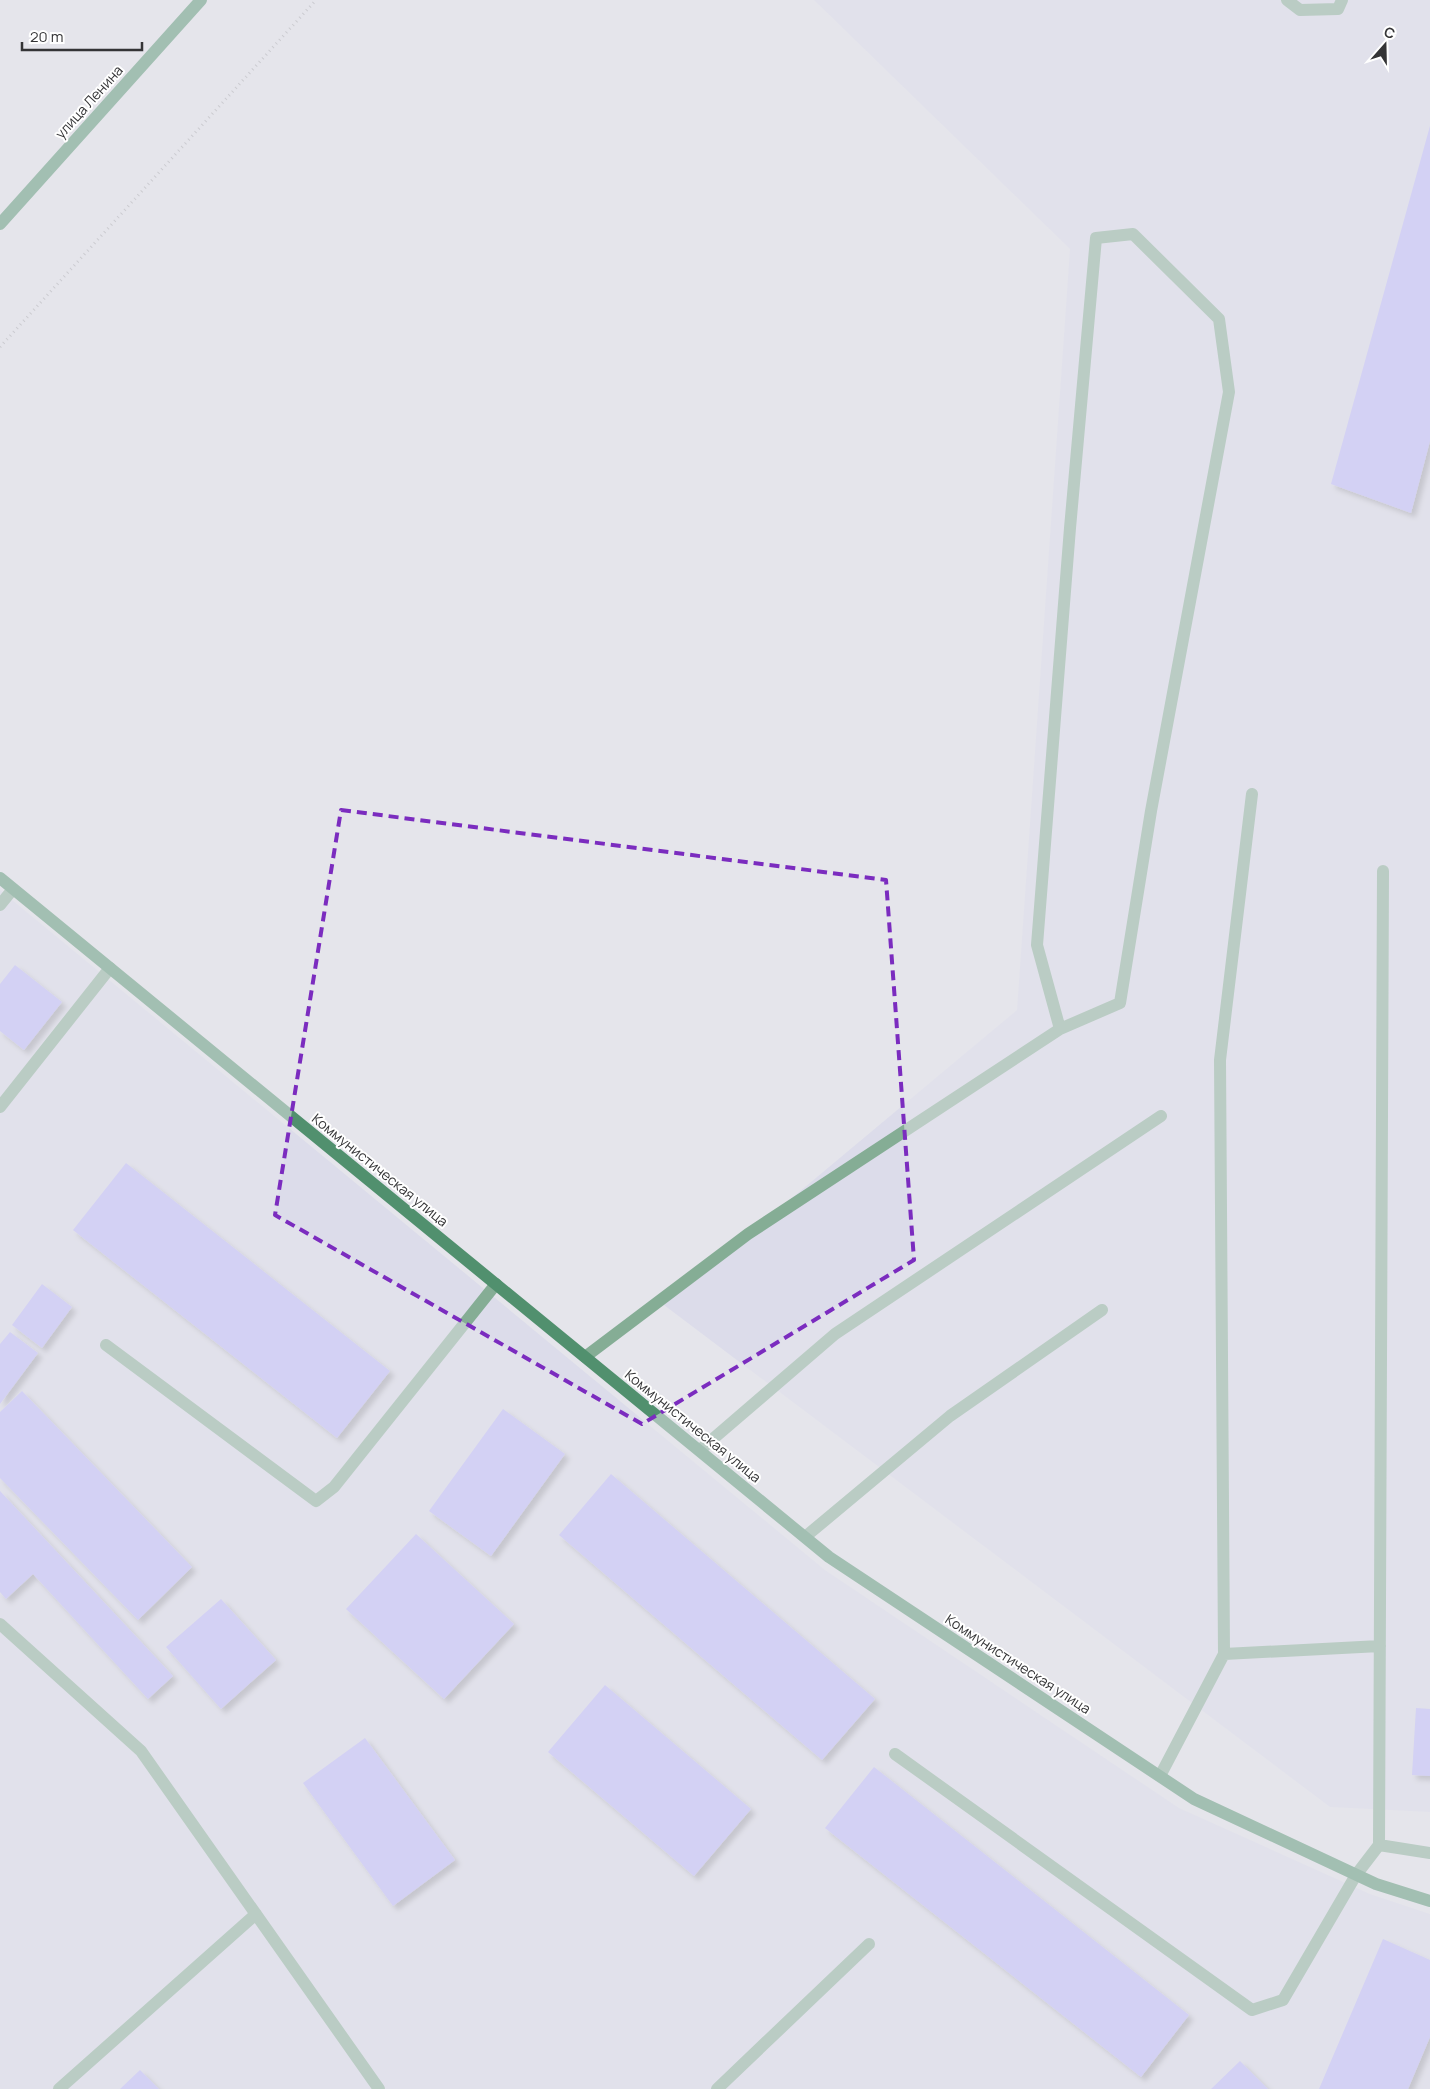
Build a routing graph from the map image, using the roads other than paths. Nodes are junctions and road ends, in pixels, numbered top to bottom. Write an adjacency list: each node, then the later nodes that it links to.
1 (201, 0): 4 (main road, улица Ленина)
2 (1287, 0): 3 (lane)
3 (1342, 0)
4 (0, 224)
5 (1252, 794): 22 (lane)
6 (1383, 871): 21 (lane)
7 (0, 878): 8 (main road, Коммунистическая улица)
8 (12, 888): 9 (lane); 10 (main road, Коммунистическая улица)
9 (0, 905)
10 (110, 968): 12 (lane); 14 (main road, Коммунистическая улица)
11 (1060, 1029): 11 (lane); 17 (lane)
12 (0, 1106)
13 (1161, 1116): 18 (lane)
14 (496, 1284): 16 (lane); 17 (main road, Коммунистическая улица)
15 (1102, 1310): 19 (lane)
16 (106, 1344)
17 (585, 1357): 18 (main road, Коммунистическая улица)
18 (700, 1450): 19 (main road, Коммунистическая улица)
19 (805, 1537): 24 (main road, Коммунистическая улица)
20 (0, 1624): 29 (lane)
21 (1380, 1646): 22 (lane); 25 (lane)
22 (1224, 1654): 24 (lane)
23 (895, 1754): 27 (lane)
24 (1160, 1776): 27 (main road, Коммунистическая улица)
25 (1378, 1845): 26 (lane); 27 (lane)
26 (1430, 1853)
27 (1356, 1875): 28 (main road, Коммунистическая улица)
28 (1430, 1902)
29 (256, 1914): 31 (lane); 32 (lane)
30 (869, 1944): 33 (lane)
31 (59, 2089)
32 (379, 2089)
33 (717, 2089)

